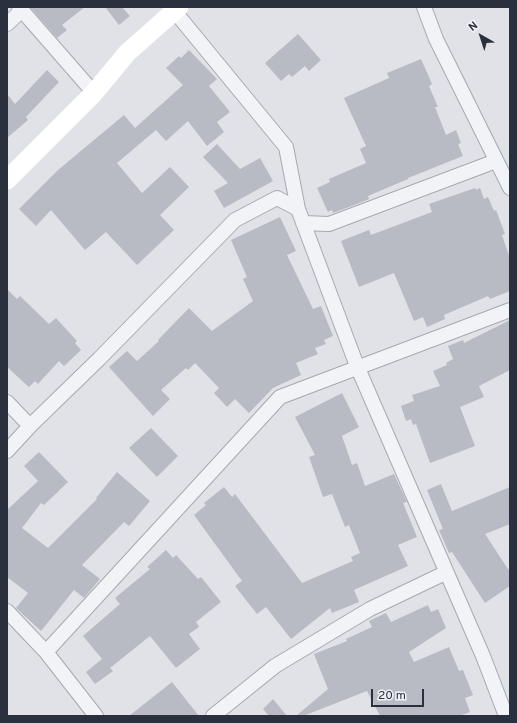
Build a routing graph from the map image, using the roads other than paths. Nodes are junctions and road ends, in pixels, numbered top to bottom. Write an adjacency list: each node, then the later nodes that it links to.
1 (424, 7): 6 (street)
2 (175, 8): 5 (street); 9 (street)
3 (20, 9): 4 (street); 5 (street)
4 (7, 24)
5 (94, 93): 7 (street)
6 (496, 161): 8 (street); 10 (street)
7 (7, 180)
8 (510, 188)
9 (298, 208): 10 (street); 14 (street)
10 (304, 223): 12 (street)
11 (510, 310): 12 (street)
12 (357, 366): 16 (street); 18 (street)
13 (7, 402): 14 (street)
14 (30, 426): 15 (street)
15 (7, 451)
16 (445, 573): 20 (street); 21 (street)
17 (7, 611): 18 (street)
18 (46, 652): 19 (street)
19 (96, 716)
20 (213, 716)
21 (506, 716)

